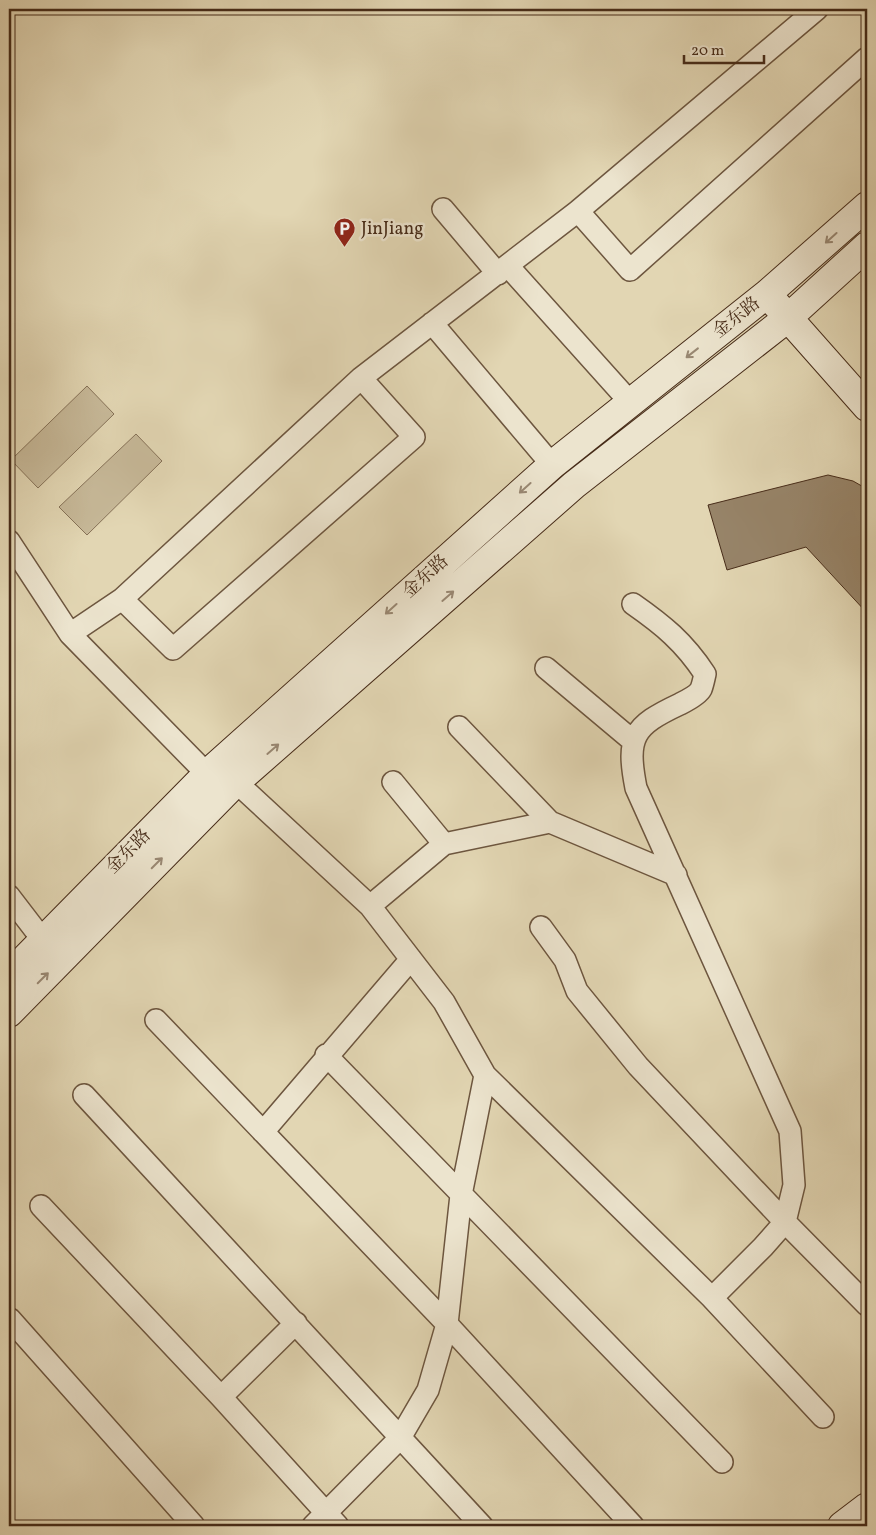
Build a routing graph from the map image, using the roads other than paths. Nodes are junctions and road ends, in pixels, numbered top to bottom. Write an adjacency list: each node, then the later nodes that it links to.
1 (816, 9): 5 (street)
2 (867, 58): 5 (street)
3 (867, 206): 8 (main road, 金东路, one-way to 8)
4 (442, 209): 7 (street)
5 (578, 211): 7 (street)
6 (867, 246): 9 (main road, 金东路)
7 (503, 270): 10 (street); 12 (street)
8 (767, 294): 9 (main road); 12 (main road, 金东路, one-way to 12)
9 (789, 316): 13 (main road); 23 (main road, 金东路, one-way to 9)
10 (432, 323): 11 (street); 14 (street)
11 (361, 378): 16 (street); 16 (street)
12 (630, 402): 14 (main road, 金东路)
13 (867, 406)
14 (552, 465): 22 (main road, 金东路, one-way to 22)
15 (9, 541): 18 (street)
16 (122, 599): 18 (street)
17 (633, 604): 21 (street)
18 (70, 634): 22 (street)
19 (546, 668): 21 (street)
20 (459, 727): 25 (street)
21 (633, 741): 27 (street)
22 (207, 774): 31 (main road, 金东路)
23 (236, 782): 29 (street); 34 (main road, 金东路, one-way to 23)
24 (393, 782): 26 (street)
25 (550, 822): 26 (street); 27 (street)
26 (444, 844): 29 (street)
27 (676, 875): 42 (street)
28 (11, 895): 31 (street)
29 (370, 906): 32 (street)
30 (541, 927): 42 (street)
31 (42, 939): 33 (main road, 金东路)
32 (411, 959): 36 (street); 37 (street)
33 (9, 975)
34 (9, 1013)
35 (156, 1020): 39 (street)
36 (326, 1055): 39 (street); 40 (street)
37 (485, 1075): 40 (street); 43 (street)
38 (84, 1095): 46 (street)
39 (262, 1132): 47 (street)
40 (461, 1195): 47 (street); 51 (street)
41 (41, 1206): 48 (street)
42 (784, 1222): 43 (street); 44 (street)
43 (712, 1298): 49 (street)
44 (867, 1304)
45 (10, 1319): 54 (street)
46 (296, 1323): 48 (street); 50 (street)
47 (447, 1324): 50 (street); 56 (street)
48 (220, 1397): 53 (street)
49 (823, 1417)
50 (400, 1438): 53 (street); 55 (street)
51 (722, 1462)
52 (867, 1507): 57 (main road)
53 (326, 1522)
54 (194, 1526)
55 (482, 1526)
56 (633, 1526)
57 (842, 1526)

